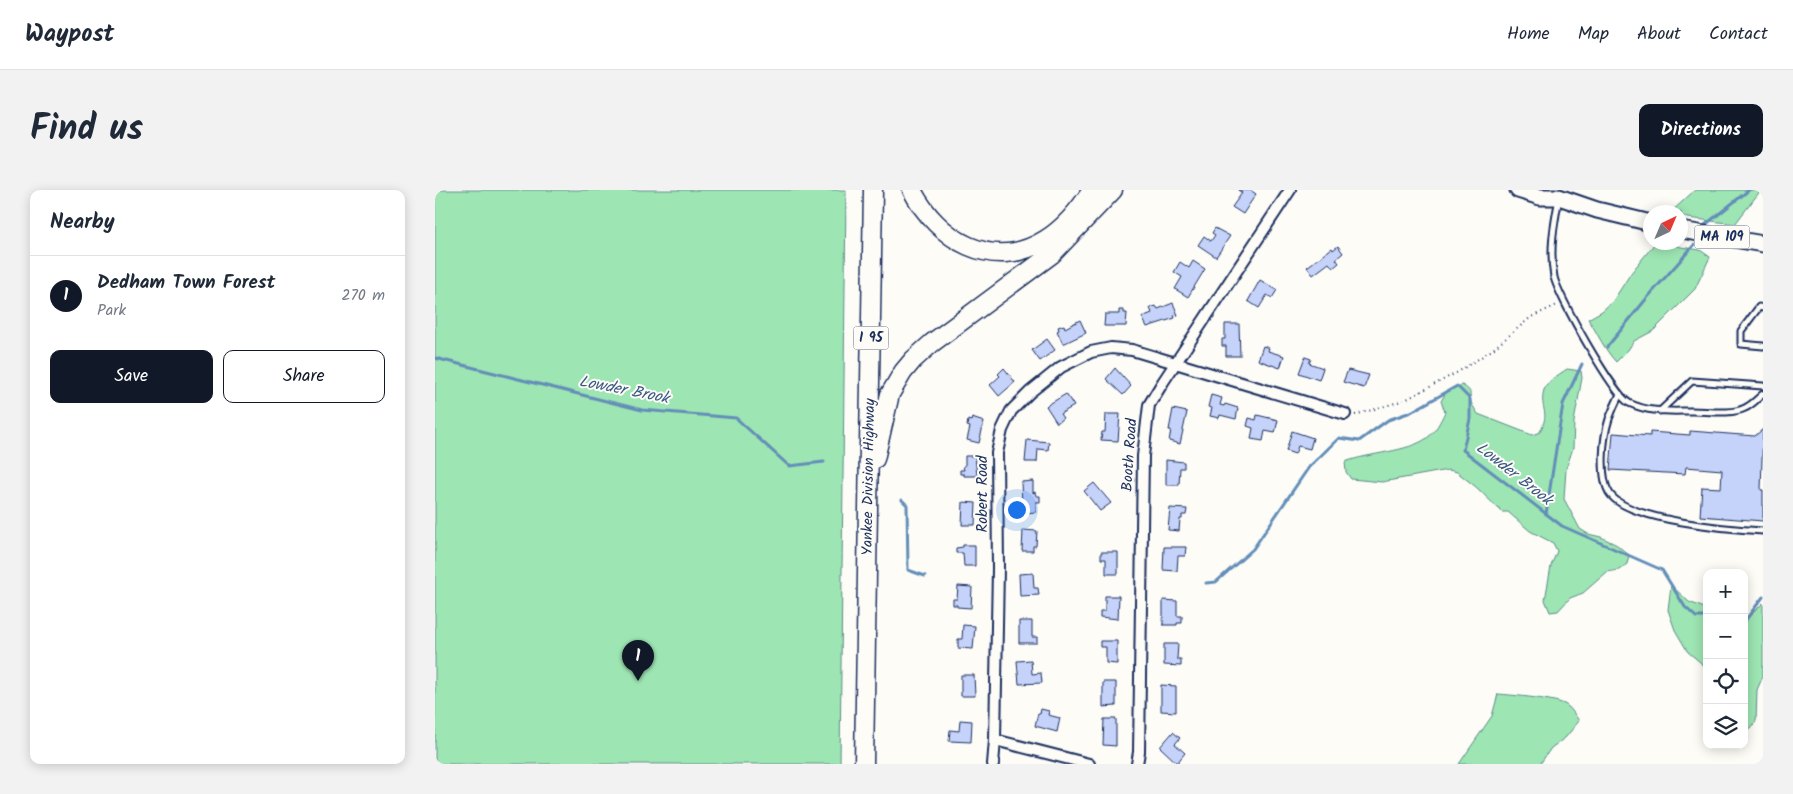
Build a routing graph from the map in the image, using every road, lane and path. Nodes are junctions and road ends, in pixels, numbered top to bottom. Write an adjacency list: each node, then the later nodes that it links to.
1 (873, 190): 20 (highway, Yankee Division Highway / I 95)
2 (912, 190): 3 (highway)
3 (1092, 190)
4 (1113, 190): 20 (highway)
5 (1290, 190): 14 (street, Booth Road)
6 (1518, 190): 7 (main road)
7 (1554, 194): 8 (main road); 11 (lane)
8 (1643, 221)
9 (1688, 231): 10 (main road, MA 109)
10 (1763, 244)
11 (1564, 303): 16 (lane); 19 (path)
12 (1763, 308): 13 (lane)
13 (1763, 346)
14 (1175, 363): 19 (street, Robert Road); 22 (street, Robert Road); 26 (street, Booth Road)
15 (1763, 386): 18 (lane)
16 (1620, 394): 18 (lane); 21 (lane)
17 (1763, 394): 18 (lane)
18 (1660, 411)
19 (1345, 414)
20 (868, 486): 23 (highway, Yankee Division Highway / I 95)
21 (1763, 531)
22 (995, 740): 24 (street, Robert Road); 25 (street)
23 (864, 764)
24 (993, 764)
25 (1089, 764)
26 (1137, 764)

